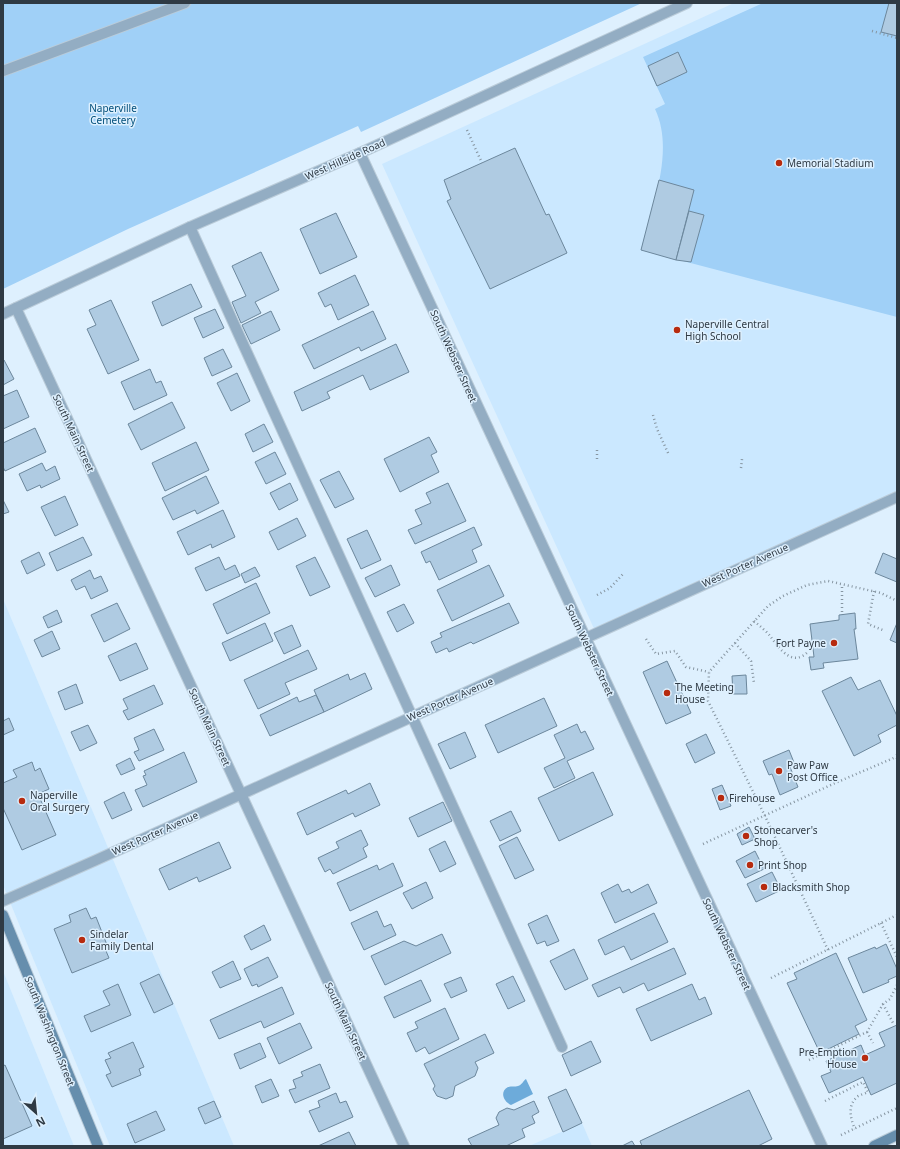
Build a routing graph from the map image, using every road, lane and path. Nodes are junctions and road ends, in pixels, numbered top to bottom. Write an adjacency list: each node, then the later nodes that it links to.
1 (185, 3): 5 (street)
2 (687, 3): 7 (street, West Hillside Road)
3 (872, 31): 4 (path)
4 (897, 38)
5 (3, 71)
6 (467, 130): 8 (path)
7 (360, 153): 9 (street, West Hillside Road); 27 (street, South Webster Street)
8 (482, 163)
9 (190, 227): 10 (street, West Hillside Road); 33 (street)
10 (16, 308): 11 (street, West Hillside Road); 35 (street, South Main Street)
11 (3, 314)
12 (653, 415): 14 (path)
13 (597, 450): 15 (path)
14 (669, 455)
15 (597, 459)
16 (742, 459): 17 (path)
17 (741, 468)
18 (897, 497): 27 (street, West Porter Avenue)
19 (623, 574): 22 (path)
20 (842, 584): 21 (path); 24 (path); 25 (path)
21 (874, 591): 23 (path); 26 (path)
22 (597, 595)
23 (897, 601)
24 (842, 612)
25 (754, 621): 29 (path); 30 (path)
26 (885, 631)
27 (585, 639): 33 (street, West Porter Avenue); 59 (street, South Webster Street)
28 (646, 639): 31 (path)
29 (735, 643): 31 (path); 32 (path)
30 (809, 651)
31 (709, 672): 36 (path)
32 (754, 683)
33 (412, 717): 35 (street, West Porter Avenue); 50 (street)
34 (897, 757): 36 (path)
35 (241, 795): 38 (street, West Porter Avenue); 58 (street, South Main Street)
36 (765, 816): 37 (path); 42 (path)
37 (703, 844)
38 (3, 901)
39 (3, 915): 57 (main road, South Washington Street)
40 (897, 915): 41 (path)
41 (881, 923): 42 (path); 43 (path)
42 (828, 950): 44 (path)
43 (897, 957)
44 (771, 978)
45 (897, 985): 46 (path)
46 (883, 1004): 47 (path); 48 (path)
47 (893, 1023)
48 (867, 1032): 49 (path); 51 (path)
49 (873, 1043)
50 (562, 1046)
51 (809, 1060)
52 (825, 1101): 54 (path)
53 (897, 1108): 54 (path)
54 (855, 1129): 55 (path)
55 (841, 1135)
56 (897, 1135): 60 (main road)
57 (98, 1146)
58 (404, 1146)
59 (822, 1146)
60 (874, 1146)

